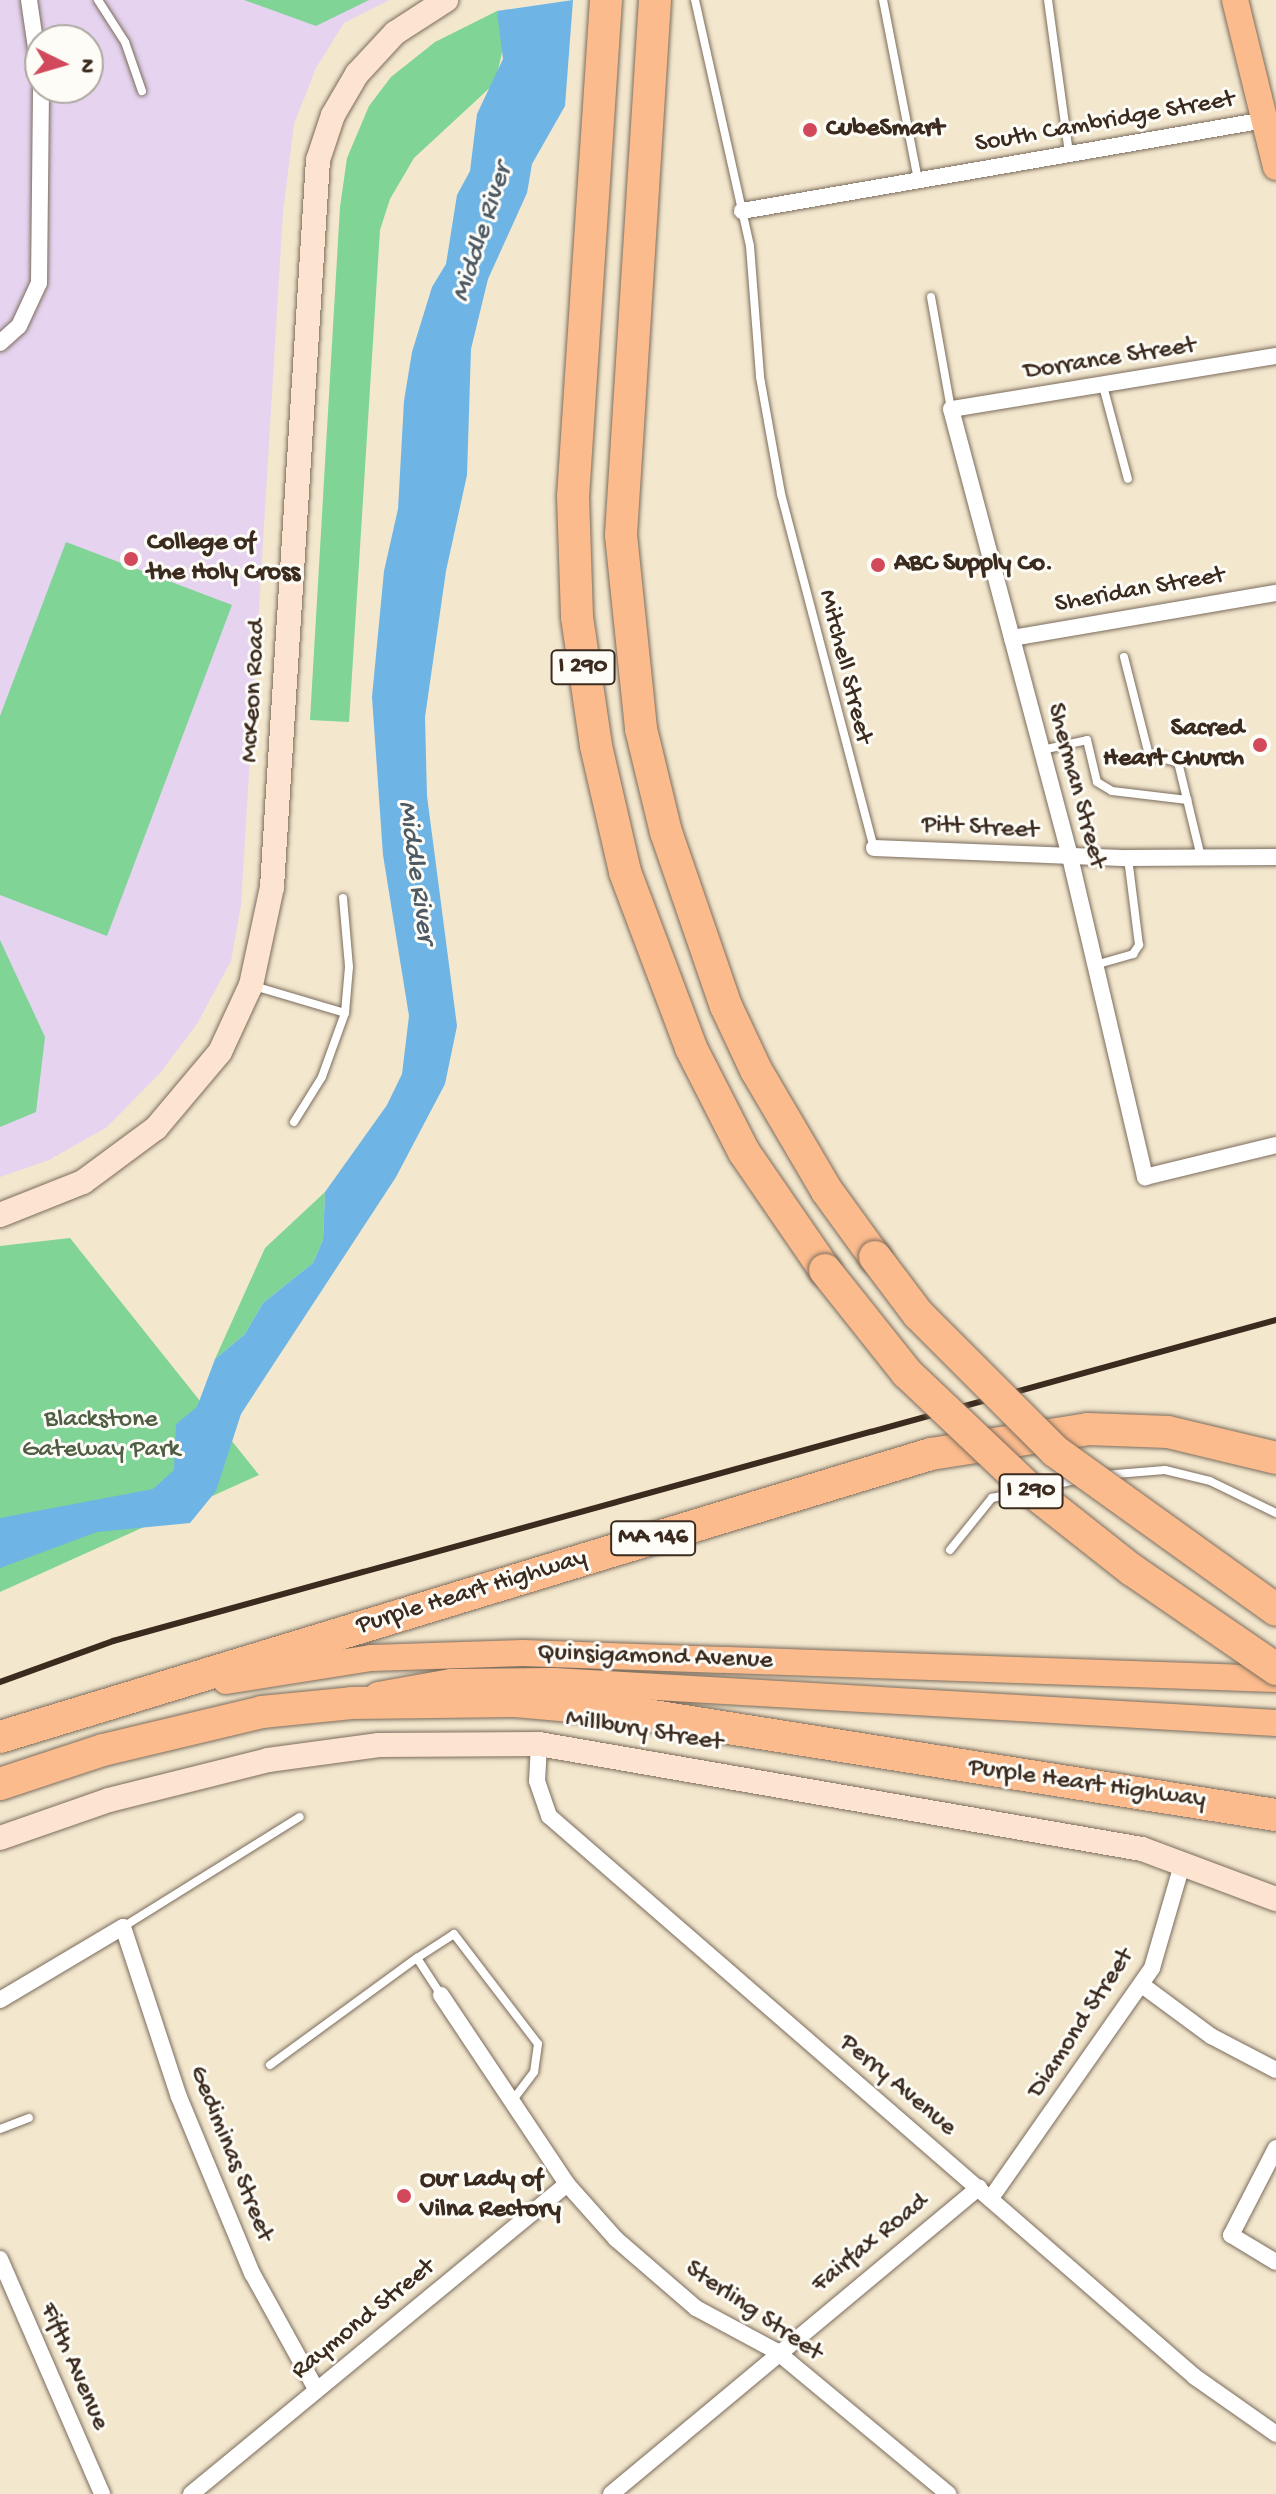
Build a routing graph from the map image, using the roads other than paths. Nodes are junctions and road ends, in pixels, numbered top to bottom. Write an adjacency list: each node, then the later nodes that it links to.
1 (29, 0): 10 (street)
2 (98, 0): 11 (lane)
3 (446, 0): 36 (main road, McKeon Road)
4 (655, 0): 44 (highway, I 290, bridge)
5 (695, 0): 17 (lane)
6 (883, 0): 16 (lane)
7 (1048, 0): 14 (lane)
8 (1235, 0): 13 (main road)
9 (606, 5): 45 (highway, I 290, bridge)
10 (33, 24)
11 (142, 91)
12 (41, 104): 19 (street)
13 (1265, 120): 14 (street, South Cambridge Street); 15 (main road)
14 (1069, 153): 16 (street, South Cambridge Street)
15 (1276, 167)
16 (918, 180): 17 (street, South Cambridge Street)
17 (742, 211): 29 (lane, Mitchell Street)
18 (931, 297): 22 (lane)
19 (0, 343)
20 (1276, 356): 21 (street, Dorrance Street)
21 (1103, 386): 22 (street, Dorrance Street); 23 (lane)
22 (951, 409): 25 (street, Sherman Street)
23 (1128, 479)
24 (1276, 593): 25 (street, Sheridan Street)
25 (1012, 638): 27 (street, Sherman Street)
26 (1124, 657): 28 (lane)
27 (1041, 750): 28 (lane); 30 (street, Sherman Street)
28 (1187, 800): 33 (lane)
29 (874, 848): 30 (street, Pitt Street)
30 (1070, 857): 32 (street, Pitt Street); 35 (street, Sherman Street)
31 (1276, 857): 33 (street, Pitt Street)
32 (1128, 858): 33 (street, Pitt Street); 35 (lane)
33 (1201, 858)
34 (343, 898): 37 (lane)
35 (1095, 965): 39 (street, Sherman Street)
36 (251, 985): 37 (lane); 40 (main road, McKeon Road)
37 (345, 1013): 38 (lane)
38 (294, 1122)
39 (1276, 1145)
40 (0, 1215)
41 (1276, 1458): 48 (highway, Purple Heart Highway / MA 146)
42 (1276, 1513): 43 (lane)
43 (950, 1550)
44 (1276, 1610)
45 (1276, 1669)
46 (1276, 1679): 48 (main road, Quinsigamond Avenue)
47 (352, 1703): 49 (main road, Quinsigamond Avenue); 52 (highway, Purple Heart Highway); 53 (highway, Purple Heart Highway)
48 (40, 1723): 50 (highway, Purple Heart Highway / MA 146)
49 (1276, 1723)
50 (0, 1737)
51 (539, 1744): 55 (main road, Millbury Street); 56 (main road, Millbury Street); 70 (street, Perry Avenue)
52 (0, 1784)
53 (1276, 1815)
54 (300, 1817): 58 (lane)
55 (0, 1838)
56 (1183, 1861): 57 (main road, Millbury Street); 60 (street, Diamond Street)
57 (1276, 1899)
58 (123, 1927): 62 (street); 74 (street, Gediminas Street)
59 (417, 1958): 61 (lane); 63 (lane); 65 (lane)
60 (1142, 1985): 64 (street); 70 (street, Diamond Street)
61 (441, 1995): 65 (street, Sterling Street)
62 (0, 2000)
63 (270, 2065)
64 (1276, 2070)
65 (511, 2101): 69 (street, Sterling Street)
66 (29, 2118): 67 (lane)
67 (0, 2129)
68 (1276, 2148): 72 (street)
69 (567, 2184): 73 (street, Sterling Street); 74 (street, Raymond Street)
70 (985, 2193): 73 (street, Fairfax Road); 75 (street, Perry Avenue)
71 (0, 2259): 76 (street, Fifth Avenue)
72 (1276, 2262)
73 (776, 2351): 78 (street, Fairfax Road); 79 (street, Sterling Street)
74 (316, 2389): 77 (street, Raymond Street)
75 (1276, 2434)
76 (102, 2494)
77 (191, 2494)
78 (611, 2494)
79 (948, 2494)

